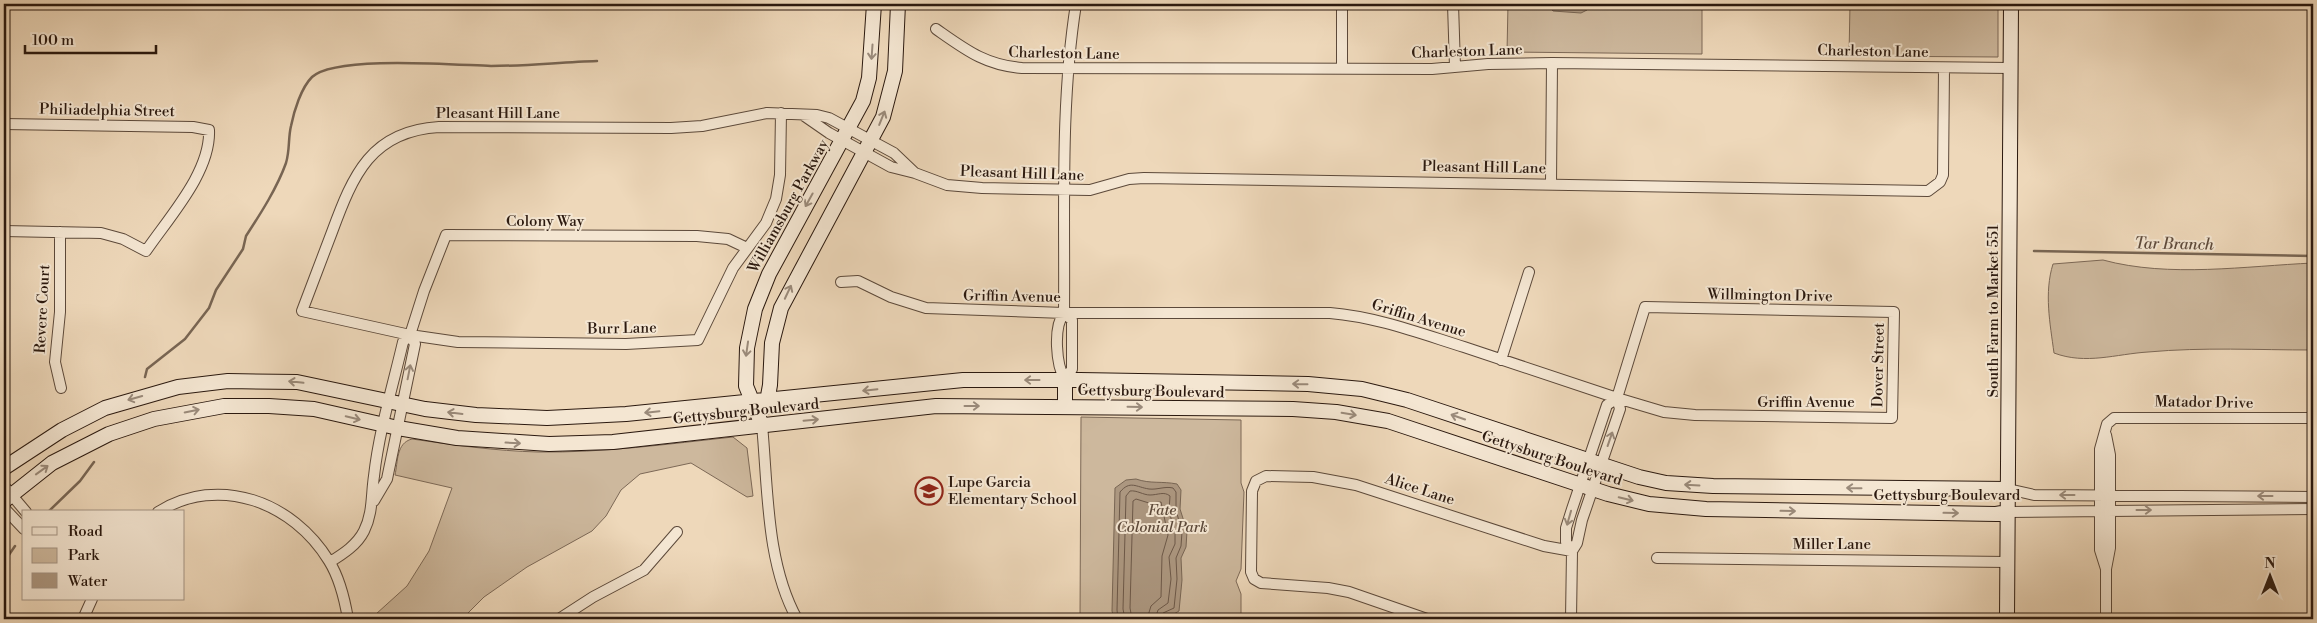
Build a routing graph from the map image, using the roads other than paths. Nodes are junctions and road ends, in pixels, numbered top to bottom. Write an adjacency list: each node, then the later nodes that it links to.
1 (874, 4): 16 (street, Williamsburg Parkway, one-way to 16)
2 (898, 4): 17 (street, Williamsburg Parkway, one-way to 2)
3 (1076, 4): 13 (street)
4 (1342, 4): 10 (street)
5 (1453, 4): 9 (street)
6 (2011, 4): 12 (street, South Farm to Market 551)
7 (936, 29): 13 (street, Charleston Lane)
8 (1552, 63): 9 (street, Charleston Lane); 11 (street, Charleston Lane); 20 (street)
9 (1455, 67): 10 (street, Charleston Lane)
10 (1342, 68): 13 (street, Charleston Lane)
11 (1944, 68): 12 (street, Charleston Lane); 20 (street, Pleasant Hill Lane)
12 (2011, 68): 46 (street, South Farm to Market 551)
13 (1068, 70): 21 (street)
14 (781, 113): 16 (street, Pleasant Hill Lane); 24 (street, Burr Lane); 27 (street, Pleasant Hill Lane)
15 (4, 124): 23 (street, Philiadelphia Street)
16 (846, 135): 17 (street, Pleasant Hill Lane); 18 (street, Pleasant Hill Lane); 35 (street, Williamsburg Parkway, one-way to 35)
17 (871, 140): 18 (street, Williamsburg Parkway); 19 (street, Pleasant Hill Lane)
18 (864, 153): 19 (street, Pleasant Hill Lane); 35 (street, Williamsburg Parkway, one-way to 18)
19 (915, 173): 21 (street, Pleasant Hill Lane)
20 (1551, 183): 21 (street, Pleasant Hill Lane)
21 (1065, 191): 28 (street)
22 (4, 231): 23 (street)
23 (60, 232): 33 (street, Revere Court)
24 (747, 248): 30 (street, Burr Lane); 30 (street, Colony Way)
25 (1529, 272): 31 (street)
26 (841, 282): 28 (street, Griffin Avenue)
27 (302, 311): 30 (street, Burr Lane)
28 (1064, 312): 31 (street, Griffin Avenue); 32 (street)
29 (1894, 312): 34 (street, Willmington Drive); 38 (street, Dover Street)
30 (410, 335): 36 (street, Colony Way)
31 (1500, 360): 34 (street, Griffin Avenue)
32 (1065, 380): 35 (street, Gettysburg Boulevard, one-way to 35); 37 (street); 42 (street, Gettysburg Boulevard, one-way to 32)
33 (61, 388)
34 (1617, 398): 38 (street, Griffin Avenue); 42 (street); 43 (street, one-way to 34)
35 (760, 401): 36 (street, Gettysburg Boulevard, one-way to 36); 40 (street, Williamsburg Parkway)
36 (396, 403): 41 (street, Colony Way); 44 (street, Gettysburg Boulevard, one-way to 44)
37 (1065, 406): 40 (street, Gettysburg Boulevard, one-way to 37); 45 (street, Gettysburg Boulevard, one-way to 45)
38 (1892, 418)
39 (2313, 418): 48 (street, Matador Drive)
40 (762, 425): 41 (street, Gettysburg Boulevard, one-way to 40); 66 (street, Williamsburg Parkway)
41 (391, 426): 47 (street, Gettysburg Boulevard, one-way to 41); 60 (street, Colony Way)
42 (1587, 461): 43 (street, Gettysburg Boulevard); 45 (street)
43 (1601, 466): 45 (street); 46 (street, Gettysburg Boulevard, one-way to 43)
44 (4, 468)
45 (1586, 486): 55 (street, Gettysburg Boulevard, one-way to 55); 58 (street)
46 (2008, 489): 48 (street, Gettysburg Boulevard, one-way to 46); 55 (street, South Farm to Market 551)
47 (6, 494): 52 (street)
48 (2105, 495): 49 (street, Gettysburg Boulevard, one-way to 48); 54 (street, Matador Drive)
49 (2313, 497)
50 (4, 508): 56 (street)
51 (2313, 509): 54 (street, Gettysburg Boulevard, one-way to 51)
52 (24, 510)
53 (162, 510): 60 (street)
54 (2105, 510): 55 (street, Gettysburg Boulevard); 70 (street, Matador Drive)
55 (2008, 512): 61 (street, South Farm to Market 551)
56 (22, 527)
57 (678, 532): 65 (street)
58 (1572, 551): 67 (street, Alice Lane); 68 (street)
59 (1657, 558): 61 (street, Miller Lane)
60 (330, 562): 64 (street)
61 (2008, 562): 69 (street, South Farm to Market 551)
62 (92, 600): 63 (street)
63 (83, 619)
64 (348, 619)
65 (559, 619)
66 (797, 619)
67 (1427, 619)
68 (1571, 619)
69 (2007, 619)
70 (2106, 619)

